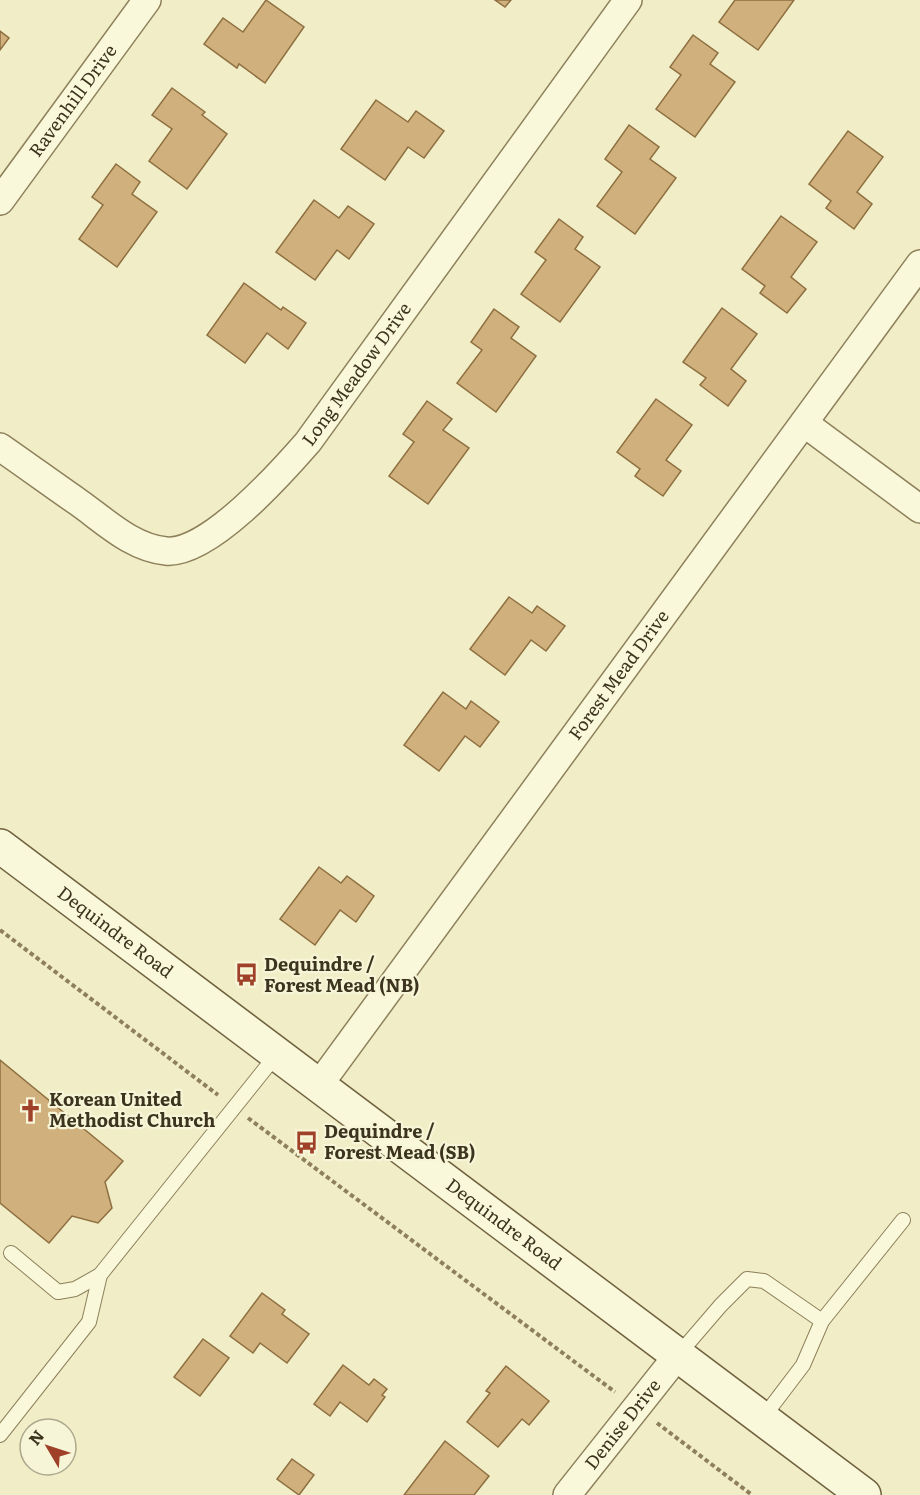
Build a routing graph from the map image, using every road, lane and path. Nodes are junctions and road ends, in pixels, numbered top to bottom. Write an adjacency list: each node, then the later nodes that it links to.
1 (147, 0): 3 (street, Ravenhill Drive)
2 (628, 0): 6 (street, Long Meadow Drive)
3 (0, 201)
4 (920, 264): 5 (street, Forest Mead Drive)
5 (804, 423): 7 (street); 11 (street, Forest Mead Drive)
6 (0, 447)
7 (920, 509)
8 (0, 846): 10 (main road, Dequindre Road)
9 (0, 930): 12 (path)
10 (277, 1054): 11 (main road, Dequindre Road); 16 (lane)
11 (319, 1085): 18 (main road, Dequindre Road)
12 (222, 1098)
13 (248, 1118): 19 (path)
14 (903, 1220): 17 (lane)
15 (11, 1253): 16 (lane)
16 (100, 1275): 22 (lane)
17 (822, 1321): 18 (lane); 20 (lane)
18 (678, 1355): 20 (main road, Dequindre Road); 23 (street, Denise Drive)
19 (619, 1395)
20 (762, 1419): 25 (main road, Dequindre Road)
21 (654, 1421): 24 (path)
22 (0, 1435)
23 (567, 1495)
24 (752, 1495)
25 (864, 1495)

